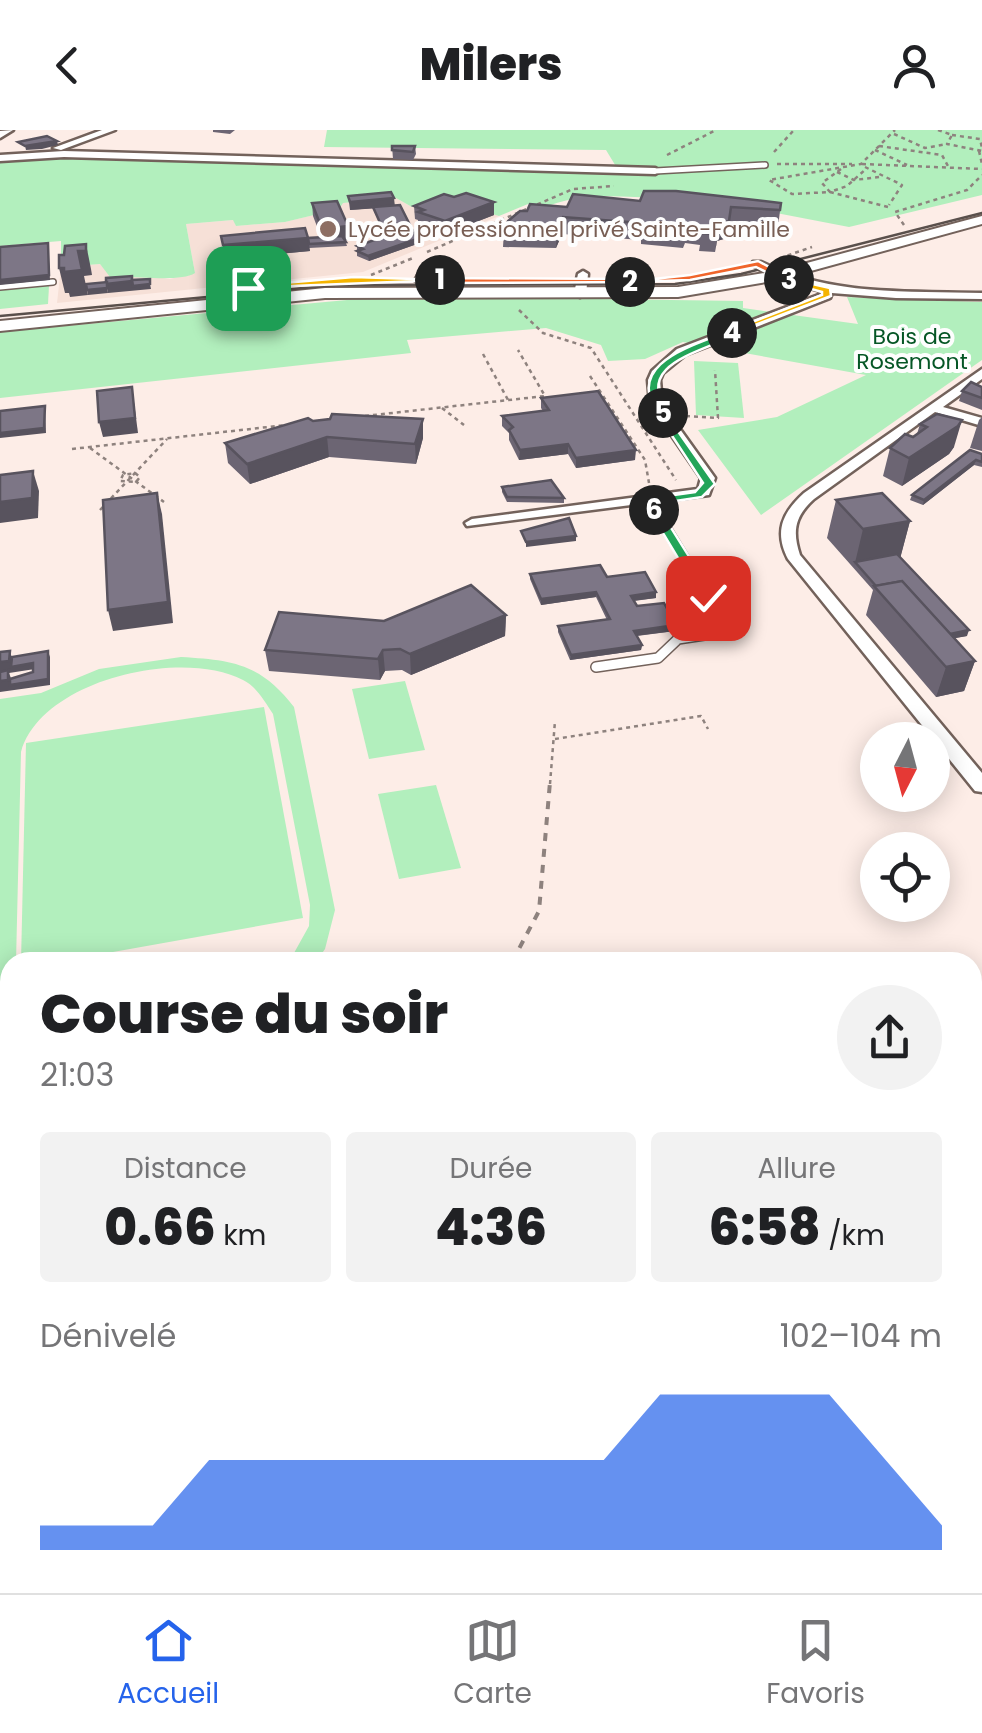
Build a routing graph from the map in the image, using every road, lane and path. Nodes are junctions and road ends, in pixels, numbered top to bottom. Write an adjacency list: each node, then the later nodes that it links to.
1 (9, 130): 7 (street)
2 (111, 130): 13 (street)
3 (716, 130): 22 (path)
4 (794, 130): 16 (path)
5 (938, 130): 8 (path)
6 (893, 132): 9 (path); 10 (path)
7 (0, 134)
8 (952, 135): 9 (path); 12 (path)
9 (948, 144): 12 (path)
10 (879, 146): 11 (path); 21 (path)
11 (875, 150): 15 (path); 19 (path)
12 (981, 150): 17 (path)
13 (22, 155): 14 (street); 22 (street)
14 (0, 158)
15 (861, 164): 16 (path); 18 (path); 19 (path); 20 (path)
16 (765, 165): 22 (lane)
17 (982, 166): 21 (path)
18 (843, 167): 23 (path); 28 (path)
19 (911, 167): 21 (path)
20 (867, 168): 25 (path); 26 (path)
21 (949, 168)
22 (659, 171)
23 (837, 172): 26 (path); 28 (path)
24 (982, 176): 31 (path)
25 (879, 177): 26 (path); 29 (path)
26 (854, 180): 28 (path)
27 (615, 186): 36 (path)
28 (830, 192): 29 (path)
29 (888, 207): 31 (path)
30 (982, 210): 34 (main road)
31 (895, 212): 33 (path)
32 (982, 220): 35 (main road)
33 (904, 225)
34 (758, 264): 35 (street); 38 (main road)
35 (778, 275): 38 (main road); 40 (street)
36 (365, 276)
37 (53, 282): 39 (lane)
38 (581, 284): 41 (main road); 41 (main road)
39 (0, 287)
40 (827, 290): 42 (street); 66 (street)
41 (219, 293): 44 (main road); 45 (main road)
42 (982, 296)
43 (517, 308): 65 (path)
44 (0, 312)
45 (0, 326)
46 (518, 350): 51 (path)
47 (483, 354): 51 (path)
48 (715, 370): 54 (path)
49 (982, 373): 53 (street)
50 (590, 376): 66 (path)
51 (508, 400): 52 (path)
52 (442, 408): 55 (path); 58 (path)
53 (934, 408): 56 (street); 74 (street)
54 (675, 415)
55 (356, 417)
56 (982, 422)
57 (300, 424): 59 (path)
58 (464, 425)
59 (167, 438): 60 (path); 62 (path)
60 (87, 448): 61 (path); 62 (path)
61 (72, 449)
62 (130, 475): 63 (path); 64 (path)
63 (136, 482): 64 (path); 67 (path)
64 (125, 484): 68 (path)
65 (682, 490)
66 (650, 497): 69 (street); 70 (lane)
67 (164, 502)
68 (100, 510)
69 (472, 524)
70 (596, 667)
71 (555, 721): 73 (path)
72 (708, 729): 73 (path)
73 (555, 739): 75 (path)
74 (982, 786)
75 (517, 952)

